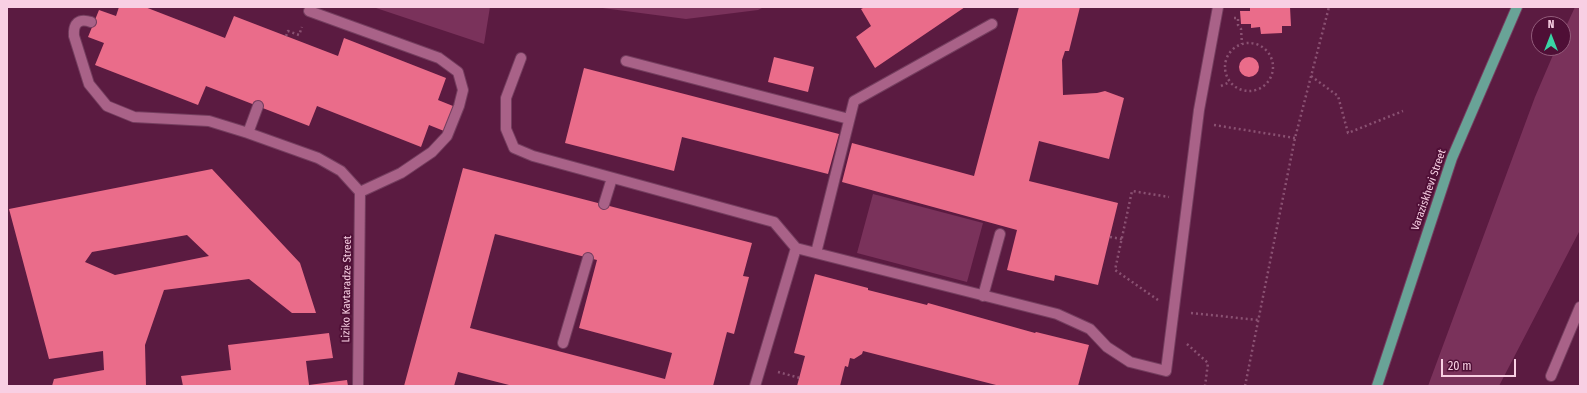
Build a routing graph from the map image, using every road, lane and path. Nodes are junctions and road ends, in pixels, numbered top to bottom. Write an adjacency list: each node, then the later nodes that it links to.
1 (1218, 7): 16 (street)
2 (1329, 7): 12 (path)
3 (1517, 7): 42 (main road, Varaziskhevi Street)
4 (309, 10): 20 (street)
5 (91, 22): 17 (street)
6 (992, 24): 15 (street)
7 (299, 35): 8 (path)
8 (286, 36)
9 (521, 58): 19 (street)
10 (1273, 60): 10 (path)
11 (626, 61): 15 (street)
12 (1311, 76): 14 (path); 18 (path)
13 (258, 106): 17 (street)
14 (1402, 111)
15 (849, 119): 27 (street)
16 (1198, 122): 18 (path); 21 (street)
17 (248, 133): 20 (street)
18 (1295, 138): 32 (path)
19 (612, 178): 22 (street); 26 (street)
20 (360, 192): 38 (street, Liziko Kavtaradze Street)
21 (1188, 200): 25 (path); 31 (street)
22 (604, 204)
23 (1000, 234): 29 (street)
24 (1110, 237): 25 (path)
25 (1122, 239): 31 (path)
26 (796, 248): 27 (street); 35 (street)
27 (816, 253): 29 (street)
28 (588, 258): 34 (street)
29 (983, 296): 33 (street)
30 (1580, 307): 36 (street)
31 (1175, 311): 32 (path); 33 (street)
32 (1258, 320): 41 (path)
33 (1172, 332): 40 (path)
34 (563, 342)
35 (760, 366): 37 (path); 39 (street)
36 (1551, 376)
37 (800, 378)
38 (358, 386)
39 (755, 386)
40 (1205, 386)
41 (1245, 386)
42 (1377, 386)

